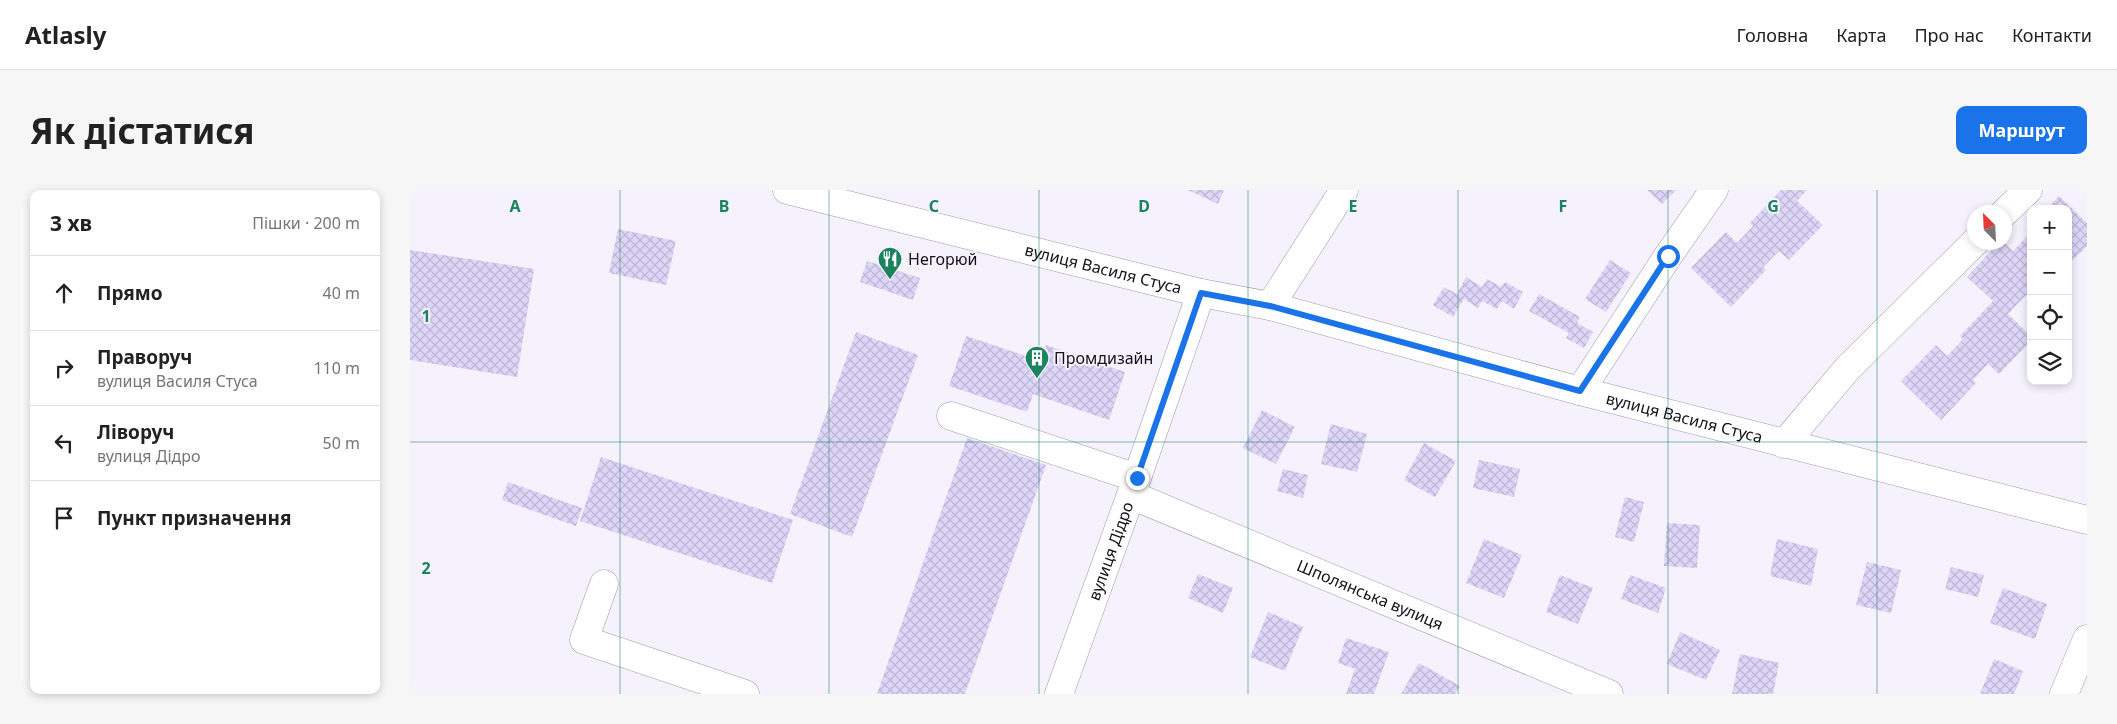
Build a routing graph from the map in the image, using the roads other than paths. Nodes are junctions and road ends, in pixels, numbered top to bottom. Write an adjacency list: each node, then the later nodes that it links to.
1 (787, 190): 7 (street, вулиця Василя Стуса)
2 (1344, 190): 8 (street)
3 (1714, 190): 9 (street)
4 (2028, 190): 5 (street)
5 (2012, 205)
6 (1967, 250): 11 (street)
7 (1201, 293): 8 (street, вулиця Василя Стуса); 12 (street, вулиця Дідро)
8 (1270, 306): 9 (street, вулиця Василя Стуса)
9 (1580, 391): 11 (street, вулиця Василя Стуса)
10 (951, 416): 12 (street, Шполянська вулиця)
11 (1784, 444): 13 (street, вулиця Василя Стуса)
12 (1134, 487): 17 (street, вулиця Дідро); 18 (street, Шполянська вулиця)
13 (2087, 520)
14 (604, 584): 16 (street)
15 (2087, 639): 19 (street)
16 (745, 694)
17 (1058, 694)
18 (1610, 694)
19 (2064, 694)

